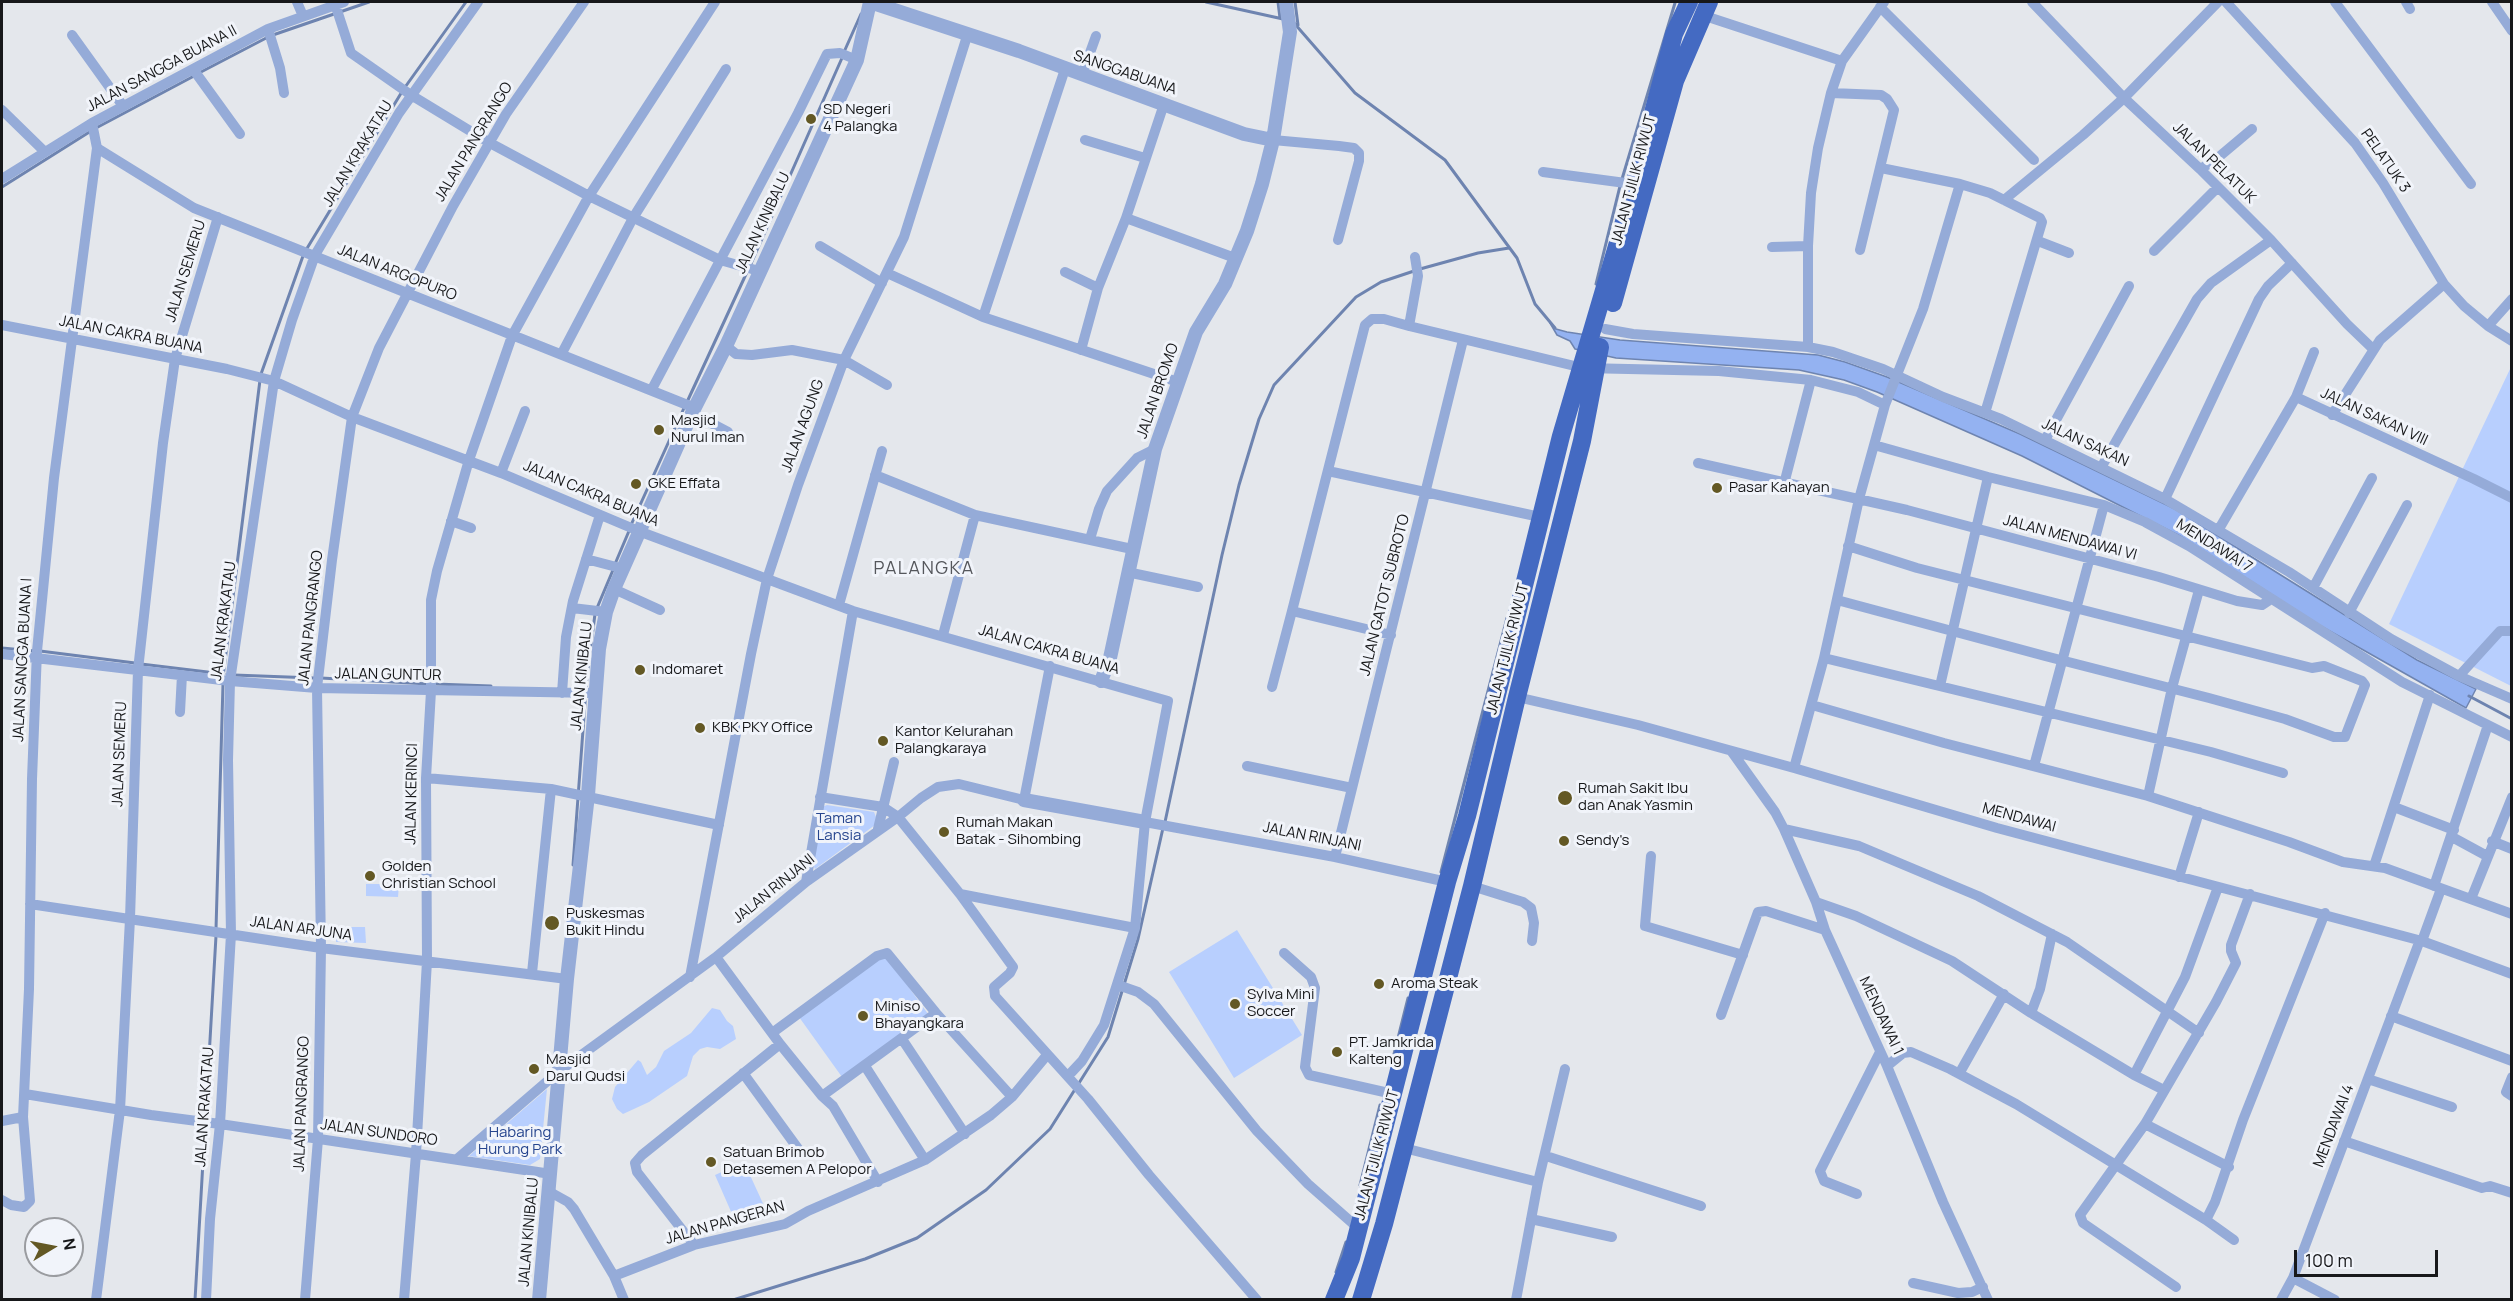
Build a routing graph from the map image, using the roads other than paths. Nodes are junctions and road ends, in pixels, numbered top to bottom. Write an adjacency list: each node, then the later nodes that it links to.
1 (297, 2): 15 (street)
2 (478, 2): 29 (street, JALAN KRAKATAU)
3 (584, 2): 39 (street, JALAN PANGRANGO)
4 (715, 2): 52 (street)
5 (869, 2): 18 (street); 21 (street, JALAN KINIBALU)
6 (2032, 2): 30 (street, JALAN PELATUK)
7 (2218, 2): 30 (street)
8 (2226, 2): 75 (street, PELATUK 3)
9 (2335, 2): 50 (street)
10 (2492, 2): 17 (street)
11 (339, 3): 15 (street, JALAN SANGGA BUANA II); 29 (street)
12 (1287, 4): 38 (street, JALAN BROMO)
13 (1882, 4): 22 (street); 43 (street)
14 (1694, 5): 22 (street); 48 (highway, JALAN TJILIK RIWUT); 57 (highway, JALAN TJILIK RIWUT)
15 (303, 16): 16 (street, JALAN SANGGA BUANA II)
16 (268, 29): 23 (street, JALAN SANGGA BUANA II); 27 (street)
17 (2511, 31)
18 (968, 33): 25 (street, SANGGABUANA); 74 (street, JALAN AGUNG)
19 (72, 35): 32 (street)
20 (1096, 36): 26 (street)
21 (857, 60): 69 (street); 72 (street, JALAN KINIBALU)
22 (1842, 61): 28 (street)
23 (193, 69): 32 (street, JALAN SANGGA BUANA II); 36 (street)
24 (726, 69): 55 (street)
25 (1065, 69): 26 (street, SANGGABUANA); 80 (street)
26 (1082, 75): 31 (street, SANGGABUANA)
27 (284, 93)
28 (1831, 93): 44 (street); 62 (street)
29 (411, 95): 39 (street); 67 (street, JALAN KRAKATAU)
30 (2124, 98): 45 (street, JALAN PELATUK); 53 (street)
31 (1164, 104): 38 (street, SANGGABUANA); 42 (street)
32 (123, 106): 34 (street, JALAN SANGGA BUANA II)
33 (2, 110): 41 (street)
34 (92, 123): 40 (street, JALAN SANGGA BUANA I); 41 (street, JALAN SANGGA BUANA II)
35 (2252, 129): 45 (street)
36 (240, 134)
37 (1085, 140): 42 (street)
38 (1273, 140): 58 (street); 68 (street, JALAN BROMO)
39 (490, 142): 52 (street); 78 (street, JALAN PANGRANGO)
40 (97, 148): 54 (street, JALAN ARGOPURO); 85 (street, JALAN SANGGA BUANA I)
41 (45, 152): 47 (street, JALAN SANGGA BUANA II)
42 (1145, 158): 56 (street)
43 (2034, 160)
44 (1881, 168): 49 (street); 64 (street)
45 (2200, 169): 51 (street, JALAN PELATUK)
46 (1543, 172): 48 (street)
47 (2, 180)
48 (1633, 184): 57 (highway, JALAN TJILIK RIWUT)
49 (1960, 184): 53 (street); 97 (street)
50 (2470, 184)
51 (2218, 187): 59 (street, JALAN PELATUK); 65 (street)
52 (589, 196): 55 (street); 84 (street)
53 (2004, 200): 60 (street)
54 (218, 217): 67 (street, JALAN ARGOPURO); 95 (street, JALAN SEMERU)
55 (633, 218): 69 (street); 94 (street)
56 (1126, 218): 68 (street); 77 (street)
57 (1628, 231): 90 (highway, JALAN TJILIK RIWUT)
58 (1338, 240)
59 (2271, 240): 70 (street, JALAN PELATUK); 117 (street)
60 (2038, 241): 66 (street); 107 (street)
61 (820, 246): 74 (street)
62 (1808, 246): 63 (street); 89 (street)
63 (1772, 247)
64 (1860, 250)
65 (2154, 251)
66 (2069, 253)
67 (315, 255): 78 (street, JALAN ARGOPURO); 99 (street, JALAN KRAKATAU)
68 (1235, 258): 100 (street, JALAN BROMO)
69 (720, 260): 72 (street); 102 (street)
70 (2292, 262): 91 (street, JALAN PELATUK); 126 (street)
71 (1417, 267): 83 (street)
72 (759, 271): 88 (street, JALAN KINIBALU)
73 (1065, 272): 77 (street)
74 (885, 278): 80 (street); 96 (street, JALAN AGUNG)
75 (2444, 284): 82 (street, PELATUK 3); 91 (street)
76 (2129, 286): 111 (street)
77 (1098, 288): 92 (street)
78 (405, 293): 84 (street, JALAN ARGOPURO); 109 (street, JALAN PANGRANGO)
79 (2511, 299): 82 (street)
80 (982, 317): 92 (street)
81 (2, 325): 85 (street, JALAN CAKRA BUANA)
82 (2488, 326): 87 (street, PELATUK 3)
83 (1408, 327): 86 (street); 118 (street)
84 (512, 336): 94 (street, JALAN ARGOPURO); 115 (street, JALAN KERINCI)
85 (70, 339): 95 (street, JALAN CAKRA BUANA); 167 (street, JALAN SANGGA BUANA I)
86 (1463, 340): 90 (street); 124 (street, JALAN GATOT SUBROTO)
87 (2511, 341)
88 (726, 346): 96 (street); 106 (street, JALAN KINIBALU)
89 (1808, 347): 90 (street, JALAN SAKAN); 97 (street, JALAN SAKAN)
90 (1595, 349): 98 (street); 132 (highway, JALAN TJILIK RIWUT); 184 (highway, JALAN TJILIK RIWUT)
91 (2373, 349): 108 (street)
92 (1081, 350): 100 (street)
93 (2314, 352): 103 (street)
94 (562, 353): 102 (street, JALAN ARGOPURO)
95 (175, 359): 99 (street, JALAN CAKRA BUANA); 171 (street, JALAN SEMERU)
96 (844, 360): 101 (street); 145 (street, JALAN AGUNG)
97 (1896, 378): 104 (street); 107 (street, JALAN SAKAN)
98 (1811, 380): 104 (street); 123 (street)
99 (274, 381): 109 (street, JALAN CAKRA BUANA); 174 (street, JALAN KRAKATAU)
100 (1178, 382): 113 (street, JALAN BROMO)
101 (887, 385)
102 (652, 389): 106 (street, JALAN ARGOPURO)
103 (2296, 397): 108 (street, JALAN SAKAN VIII); 136 (street, JALAN SAKAN VIII)
104 (1887, 401): 112 (street)
105 (525, 411): 119 (street)
106 (694, 411): 110 (street, JALAN ARGOPURO); 137 (street, JALAN KINIBALU)
107 (1985, 413): 111 (street, JALAN SAKAN)
108 (2332, 415): 125 (street, JALAN SAKAN VIII)
109 (352, 417): 115 (street, JALAN CAKRA BUANA); 178 (street, JALAN PANGRANGO)
110 (728, 432)
111 (2044, 440): 117 (street, JALAN SAKAN)
112 (1874, 445): 121 (street, MENDAWAI 7); 127 (street)
113 (1155, 449): 138 (street); 140 (street, JALAN BROMO)
114 (882, 451): 120 (street)
115 (469, 460): 119 (street, JALAN CAKRA BUANA); 133 (street, JALAN KERINCI)
116 (1698, 463): 123 (street, JALAN MENDAWAI VI)
117 (2102, 466): 126 (street, JALAN SAKAN)
118 (1328, 471): 124 (street); 158 (street)
119 (501, 472): 130 (street, JALAN CAKRA BUANA)
120 (875, 475): 131 (street); 153 (street)
121 (1988, 477): 128 (street, MENDAWAI 7); 135 (street)
122 (2372, 478): 148 (street)
123 (1784, 484): 127 (street, JALAN MENDAWAI VI)
124 (1427, 491): 132 (street); 164 (street, JALAN GATOT SUBROTO)
125 (2511, 498)
126 (2165, 499): 136 (street, JALAN SAKAN)
127 (1859, 500): 135 (street, JALAN MENDAWAI VI); 139 (street)
128 (2104, 505): 141 (street); 151 (street, MENDAWAI 7)
129 (2407, 505): 160 (street)
130 (600, 515): 137 (street, JALAN CAKRA BUANA); 142 (street)
131 (975, 515): 138 (street); 163 (street)
132 (1540, 517): 223 (highway, JALAN TJILIK RIWUT)
133 (451, 521): 134 (street); 180 (street, JALAN KERINCI)
134 (471, 528)
135 (1976, 528): 141 (street, JALAN MENDAWAI VI); 146 (street)
136 (2219, 529): 148 (street, JALAN SAKAN)
137 (641, 532): 143 (street, JALAN KINIBALU); 145 (street, JALAN CAKRA BUANA)
138 (1090, 538): 140 (street)
139 (1848, 546): 146 (street); 152 (street)
140 (1132, 549): 144 (street, JALAN BROMO)
141 (2089, 558): 150 (street, JALAN MENDAWAI VI); 154 (street)
142 (586, 559): 143 (street); 155 (street)
143 (624, 569): 149 (street, JALAN KINIBALU)
144 (1127, 572): 147 (street); 175 (street, JALAN BROMO)
145 (767, 579): 153 (street, JALAN CAKRA BUANA); 211 (street, JALAN AGUNG)
146 (1965, 579): 154 (street); 161 (street)
147 (1198, 587)
148 (2313, 588): 160 (street, JALAN SAKAN)
149 (614, 589): 156 (street); 159 (street, JALAN KINIBALU)
150 (2199, 590): 151 (street, JALAN MENDAWAI VI); 165 (street)
151 (2271, 599): 183 (street, MENDAWAI 7)
152 (1837, 600): 161 (street); 168 (street)
153 (839, 605): 157 (street, JALAN CAKRA BUANA)
154 (2075, 607): 165 (street); 169 (street)
155 (572, 608): 159 (street); 181 (street)
156 (660, 610)
157 (853, 610): 163 (street, JALAN CAKRA BUANA); 203 (street)
158 (1292, 611): 164 (street); 177 (street)
159 (606, 612): 182 (street, JALAN KINIBALU)
160 (2349, 614): 173 (street, JALAN SAKAN)
161 (1953, 631): 169 (street); 176 (street)
162 (2510, 631): 173 (street)
163 (943, 635): 170 (street, JALAN CAKRA BUANA)
164 (1391, 635): 199 (street, JALAN GATOT SUBROTO)
165 (2187, 636): 179 (street); 179 (street)
166 (2, 654): 167 (street, JALAN GUNTUR)
167 (37, 657): 171 (street, JALAN GUNTUR); 231 (street, JALAN SANGGA BUANA I)
168 (1824, 658): 176 (street); 186 (street)
169 (2062, 661): 179 (street); 188 (street)
170 (1050, 666): 175 (street, JALAN CAKRA BUANA); 205 (street)
171 (138, 670): 172 (street, JALAN GUNTUR); 234 (street, JALAN SEMERU)
172 (182, 675): 174 (street, JALAN GUNTUR); 187 (street)
173 (2459, 676): 185 (street, JALAN SAKAN)
174 (230, 681): 178 (street, JALAN GUNTUR); 237 (street, JALAN KRAKATAU)
175 (1101, 681): 210 (street, JALAN CAKRA BUANA)
176 (1940, 686): 188 (street)
177 (1272, 687)
178 (317, 688): 180 (street, JALAN GUNTUR); 241 (street, JALAN PANGRANGO)
179 (2172, 688): 191 (street)
180 (430, 691): 181 (street, JALAN GUNTUR); 198 (street, JALAN KERINCI)
181 (562, 693): 182 (street, JALAN GUNTUR)
182 (596, 693): 201 (street, JALAN KINIBALU)
183 (2430, 696): 189 (street, MENDAWAI 7); 207 (street)
184 (1517, 697): 192 (street, MENDAWAI); 224 (highway, JALAN TJILIK RIWUT)
185 (2511, 699)
186 (1812, 705): 195 (street); 196 (street)
187 (180, 712)
188 (2048, 713): 191 (street); 195 (street)
189 (2488, 725): 190 (street, MENDAWAI 7); 214 (street, MENDAWAI 4)
190 (2511, 737)
191 (2162, 742): 197 (street); 202 (street)
192 (1732, 752): 196 (street, MENDAWAI); 213 (street, MENDAWAI 1)
193 (894, 762): 206 (street)
194 (1248, 766): 199 (street)
195 (2034, 766): 202 (street)
196 (1794, 768): 221 (street, MENDAWAI)
197 (2283, 773)
198 (426, 777): 200 (street); 245 (street, JALAN KERINCI)
199 (1352, 788): 219 (street, JALAN GATOT SUBROTO)
200 (551, 789): 201 (street); 246 (street)
201 (588, 795): 211 (street); 249 (street, JALAN KINIBALU)
202 (2148, 795): 208 (street)
203 (820, 797): 206 (street); 222 (street)
204 (2511, 797): 215 (street)
205 (1024, 800): 209 (street, JALAN RINJANI); 210 (street, JALAN RINJANI)
206 (883, 807): 209 (street); 212 (street)
207 (2394, 807): 214 (street); 220 (street)
208 (2199, 812): 220 (street); 221 (street)
209 (898, 817): 212 (street, JALAN RINJANI); 227 (street)
210 (1151, 823): 219 (street, JALAN RINJANI); 235 (street)
211 (719, 825): 248 (street, JALAN AGUNG)
212 (878, 829): 222 (street, JALAN RINJANI)
213 (1784, 829): 230 (street, MENDAWAI 1); 238 (street)
214 (2453, 834): 218 (street); 226 (street, MENDAWAI 4)
215 (2492, 841): 216 (street); 218 (street)
216 (2511, 849)
217 (1651, 856): 243 (street)
218 (2487, 856): 229 (street)
219 (1335, 857): 223 (street, JALAN RINJANI)
220 (2374, 866): 226 (street)
221 (2179, 877): 225 (street, MENDAWAI)
222 (806, 882): 244 (street, JALAN RINJANI)
223 (1448, 882): 259 (highway, JALAN TJILIK RIWUT)
224 (1472, 886): 240 (street); 261 (highway, JALAN TJILIK RIWUT)
225 (2218, 887): 228 (street, MENDAWAI); 254 (street)
226 (2438, 887): 229 (street); 239 (street, MENDAWAI 4)
227 (960, 894): 235 (street); 264 (street)
228 (2250, 894): 232 (street, MENDAWAI); 258 (street)
229 (2471, 899): 233 (street)
230 (1816, 902): 236 (street, MENDAWAI 1); 251 (street)
231 (30, 904): 234 (street, JALAN ARJUNA); 277 (street, JALAN SANGGA BUANA I)
232 (2325, 914): 239 (street, MENDAWAI); 298 (street)
233 (2511, 914)
234 (130, 919): 237 (street, JALAN ARJUNA); 283 (street, JALAN SEMERU)
235 (1135, 928): 250 (street)
236 (1825, 930): 243 (street); 263 (street, MENDAWAI 1)
237 (231, 934): 241 (street, JALAN ARJUNA); 286 (street, JALAN KRAKATAU)
238 (2052, 934): 253 (street); 254 (street)
239 (2421, 940): 247 (street, MENDAWAI); 256 (street, MENDAWAI 4)
240 (1532, 941)
241 (321, 948): 245 (street, JALAN ARJUNA); 289 (street, JALAN PANGRANGO)
242 (1284, 953): 278 (street)
243 (1743, 955): 255 (street)
244 (716, 957): 248 (street, JALAN RINJANI); 257 (street)
245 (427, 961): 246 (street, JALAN ARJUNA); 293 (street, JALAN KERINCI)
246 (532, 973): 249 (street, JALAN ARJUNA)
247 (2511, 974)
248 (690, 977): 269 (street, JALAN RINJANI)
249 (567, 979): 269 (street, JALAN KINIBALU)
250 (1123, 987): 275 (street); 309 (street)
251 (2004, 994): 253 (street); 271 (street)
252 (936, 1013): 257 (street); 260 (street); 281 (street)
253 (2031, 1013): 272 (street)
254 (2168, 1013): 258 (street); 272 (street)
255 (1721, 1015)
256 (2391, 1016): 265 (street); 274 (street, MENDAWAI 4)
257 (772, 1033): 262 (street)
258 (2199, 1033): 276 (street)
259 (1408, 1037): 261 (highway); 278 (highway, JALAN TJILIK RIWUT)
260 (902, 1039): 266 (street); 288 (street)
261 (1431, 1042): 291 (highway, JALAN TJILIK RIWUT)
262 (780, 1044): 270 (street); 279 (street)
263 (1880, 1052): 267 (street, MENDAWAI 1); 304 (street)
264 (1047, 1055): 275 (street); 281 (street, JALAN PANGERAN)
265 (2511, 1061)
266 (865, 1066): 279 (street); 296 (street)
267 (1887, 1066): 271 (street); 316 (street, MENDAWAI 1)
268 (1565, 1069): 294 (street)
269 (558, 1072): 295 (street, JALAN RINJANI); 299 (street, JALAN KINIBALU)
270 (743, 1073): 292 (street); 312 (street)
271 (1959, 1074): 297 (street)
272 (2134, 1075): 276 (street)
273 (2511, 1077): 280 (street)
274 (2368, 1079): 282 (street); 290 (street, MENDAWAI 4)
275 (1071, 1080): 324 (street)
276 (2164, 1090): 287 (street)
277 (25, 1094): 283 (street, JALAN SUNDORO); 284 (street, JALAN SANGGA BUANA I)
278 (1393, 1094): 309 (highway, JALAN TJILIK RIWUT)
279 (822, 1096): 300 (street)
280 (2511, 1096)
281 (1012, 1097): 288 (street, JALAN PANGERAN)
282 (2452, 1107)
283 (120, 1110): 286 (street, JALAN SUNDORO); 318 (street, JALAN SEMERU)
284 (23, 1117): 285 (street); 305 (street, JALAN SANGGA BUANA I)
285 (2, 1121)
286 (220, 1124): 289 (street, JALAN SUNDORO); 319 (street, JALAN KRAKATAU)
287 (2145, 1124): 297 (street); 298 (street)
288 (965, 1134): 296 (street, JALAN PANGERAN)
289 (318, 1139): 293 (street, JALAN SUNDORO); 320 (street, JALAN PANGRANGO)
290 (2344, 1141): 303 (street); 314 (street, MENDAWAI 4)
291 (1404, 1148): 301 (street); 326 (highway, JALAN TJILIK RIWUT)
292 (799, 1150)
293 (416, 1154): 295 (street, JALAN SUNDORO); 321 (street, JALAN KERINCI)
294 (1546, 1156): 301 (street); 306 (street)
295 (458, 1158): 299 (street, JALAN SUNDORO)
296 (925, 1160): 300 (street, JALAN PANGERAN)
297 (2116, 1167): 308 (street); 317 (street)
298 (2229, 1167): 308 (street)
299 (551, 1174): 302 (street, JALAN KINIBALU)
300 (878, 1182): 312 (street, JALAN PANGERAN)
301 (1538, 1182): 307 (street)
302 (550, 1192): 313 (street); 322 (street, JALAN KINIBALU)
303 (2511, 1193)
304 (1857, 1194)
305 (2, 1200)
306 (1701, 1206)
307 (1531, 1219): 310 (street); 327 (street)
308 (2206, 1220): 311 (street)
309 (1358, 1228): 325 (highway, JALAN TJILIK RIWUT)
310 (1612, 1237)
311 (2234, 1240)
312 (694, 1245): 313 (street, JALAN PANGERAN)
313 (614, 1276): 323 (street)
314 (2293, 1278): 329 (street, MENDAWAI 4); 330 (street)
315 (1913, 1283): 316 (street)
316 (1983, 1287): 328 (street, MENDAWAI 1)
317 (2176, 1287)
318 (96, 1299)
319 (206, 1299)
320 (305, 1299)
321 (404, 1299)
322 (539, 1299)
323 (624, 1299)
324 (1257, 1299)
325 (1334, 1299)
326 (1361, 1299)
327 (1516, 1299)
328 (1988, 1299)
329 (2281, 1299)
330 (2335, 1299)

